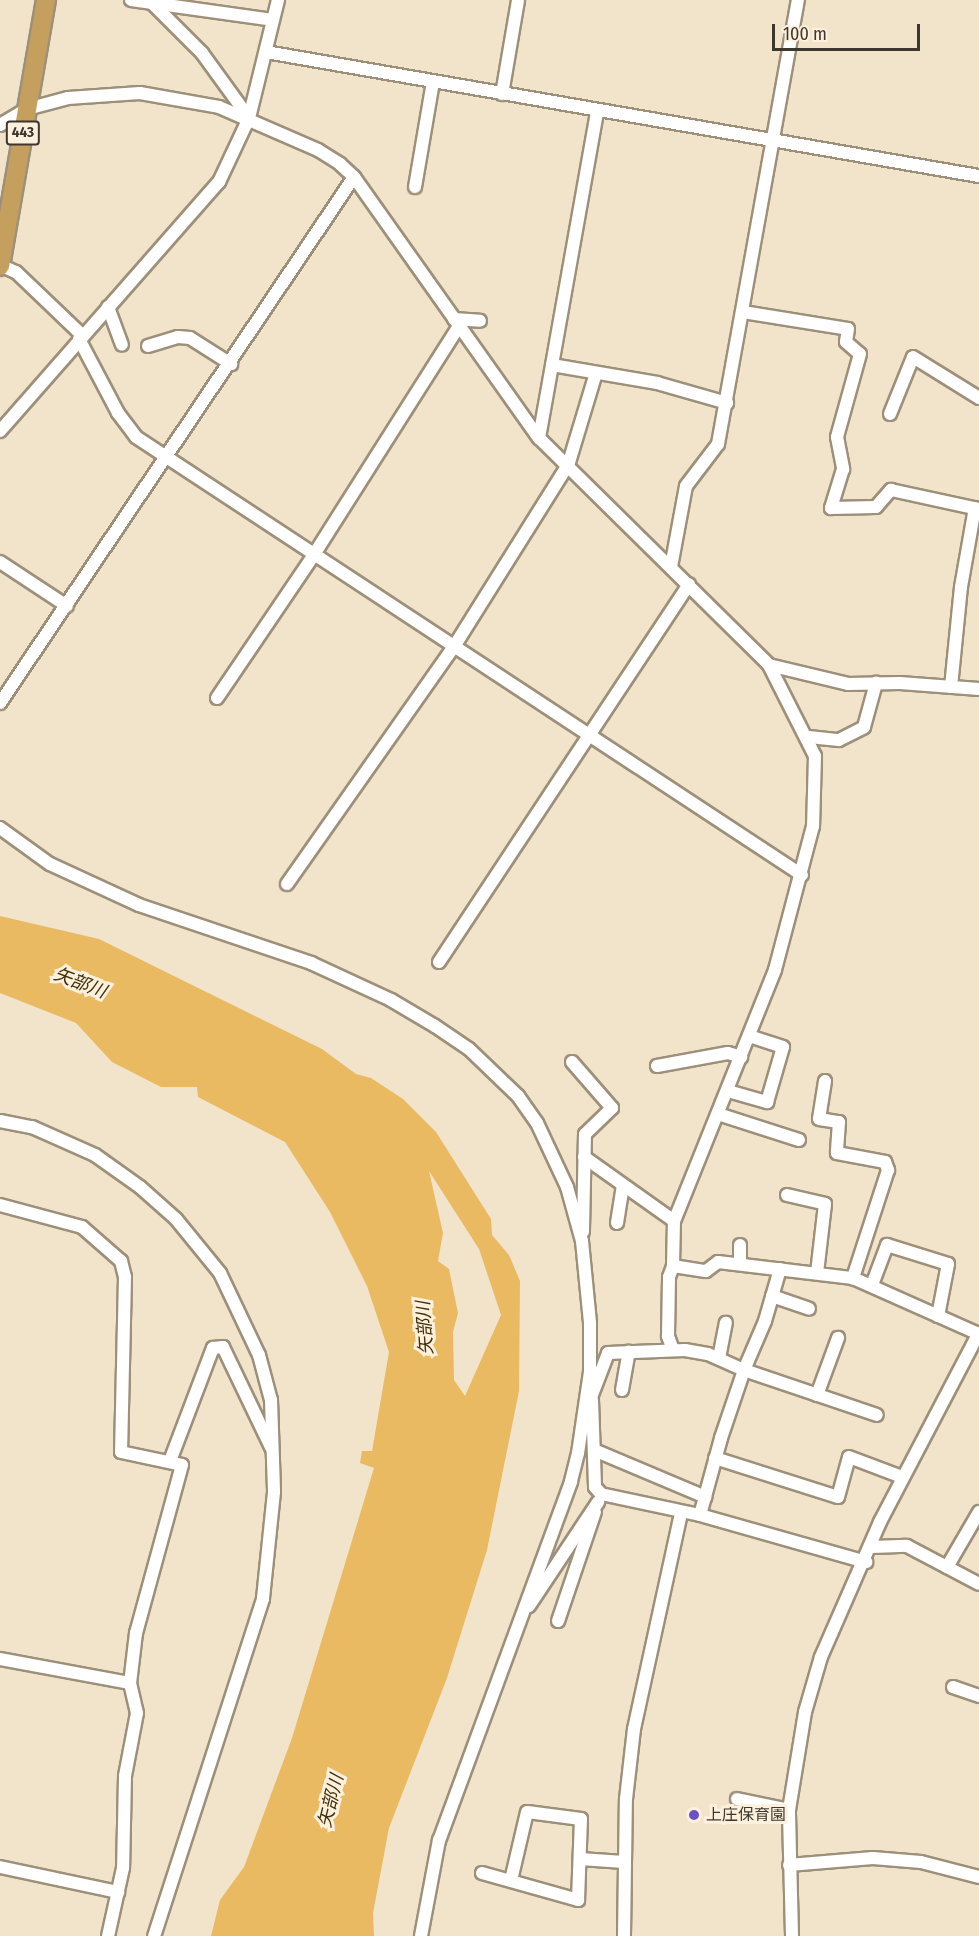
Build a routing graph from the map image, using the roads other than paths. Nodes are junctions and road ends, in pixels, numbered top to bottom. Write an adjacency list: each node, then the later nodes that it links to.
1 (37, 0): 13 (highway, 443)
2 (46, 0): 13 (highway, 443)
3 (131, 0): 7 (street)
4 (278, 0): 8 (street)
5 (518, 0): 11 (street)
6 (798, 0): 16 (street)
7 (151, 2): 8 (street); 14 (street)
8 (273, 20): 9 (street)
9 (266, 52): 10 (street); 14 (street)
10 (433, 82): 11 (street); 19 (street)
11 (501, 94): 12 (street)
12 (597, 111): 16 (street); 30 (street)
13 (22, 113): 14 (street); 15 (street); 20 (highway, 443); 21 (highway, 443)
14 (249, 118): 18 (street); 22 (street)
15 (0, 125)
16 (774, 140): 17 (street); 23 (street)
17 (979, 176)
18 (354, 177): 25 (street); 29 (street)
19 (415, 187)
20 (0, 210)
21 (0, 262): 26 (street)
22 (108, 307): 26 (street); 27 (street)
23 (743, 312): 33 (street); 39 (street)
24 (480, 321): 25 (street)
25 (456, 322): 36 (street); 40 (street)
26 (81, 338): 35 (street); 37 (street)
27 (122, 345)
28 (148, 346): 29 (street)
29 (231, 364): 37 (street)
30 (552, 365): 31 (street); 36 (street)
31 (596, 373): 33 (street); 38 (street)
32 (979, 398): 34 (street)
33 (727, 403): 42 (street)
34 (890, 414)
35 (0, 431)
36 (539, 438): 38 (street)
37 (168, 458): 40 (street); 44 (street)
38 (566, 469): 42 (street); 45 (street)
39 (977, 508): 48 (street)
40 (315, 553): 45 (street); 50 (street)
41 (0, 562): 44 (street)
42 (671, 567): 43 (street)
43 (689, 584): 46 (street); 52 (street)
44 (67, 606): 51 (street)
45 (454, 645): 52 (street); 56 (street)
46 (769, 665): 47 (street); 53 (street)
47 (876, 683): 48 (street); 53 (street)
48 (951, 687): 49 (street)
49 (979, 689)
50 (217, 698)
51 (0, 703)
52 (590, 736): 55 (street); 57 (street)
53 (809, 737): 55 (street)
54 (0, 828): 73 (street)
55 (802, 875): 58 (street)
56 (287, 884)
57 (439, 962)
58 (749, 1036): 59 (street); 63 (street)
59 (741, 1057): 61 (street); 63 (street)
60 (572, 1062): 67 (street)
61 (657, 1066)
62 (825, 1081): 79 (street)
63 (728, 1091): 64 (street)
64 (718, 1114): 66 (street); 71 (street)
65 (0, 1121): 96 (street)
66 (799, 1140)
67 (584, 1157): 68 (street); 73 (street)
68 (623, 1185): 71 (street); 72 (street)
69 (787, 1195): 78 (street)
70 (0, 1205): 98 (street)
71 (674, 1221): 76 (street)
72 (617, 1222)
73 (582, 1241): 93 (street)
74 (740, 1245): 75 (street)
75 (740, 1264): 76 (street); 77 (street)
76 (673, 1266): 87 (street)
77 (780, 1269): 78 (street); 81 (street)
78 (817, 1273): 79 (street)
79 (853, 1278): 80 (street)
80 (872, 1286): 83 (street); 83 (street)
81 (772, 1296): 82 (street); 90 (street)
82 (810, 1309)
83 (938, 1316): 85 (street)
84 (726, 1323): 89 (street)
85 (979, 1334): 99 (street)
86 (838, 1338): 92 (street)
87 (673, 1350): 88 (street); 89 (street)
88 (629, 1352): 91 (street); 93 (street)
89 (719, 1358): 90 (street)
90 (744, 1370): 92 (street); 97 (street)
91 (622, 1390)
92 (817, 1395): 94 (street)
93 (590, 1400): 95 (street); 109 (street)
94 (877, 1414)
95 (594, 1450): 100 (street); 101 (street)
96 (273, 1451): 98 (street); 126 (street)
97 (715, 1458): 99 (street); 100 (street)
98 (170, 1461): 112 (street)
99 (902, 1477): 105 (street)
100 (705, 1497): 104 (street)
101 (600, 1498): 102 (street); 109 (street); 110 (street)
102 (681, 1512): 104 (street); 118 (street)
103 (979, 1512): 107 (street)
104 (700, 1515): 106 (street)
105 (872, 1547): 106 (street); 107 (street)
106 (866, 1562): 116 (street)
107 (947, 1567): 108 (street)
108 (979, 1584)
109 (520, 1617): 127 (street)
110 (558, 1621)
111 (0, 1659): 112 (street)
112 (129, 1683): 124 (street)
113 (953, 1687): 114 (street)
114 (979, 1696)
115 (736, 1799): 116 (street)
116 (789, 1810): 119 (street)
117 (580, 1858): 118 (street); 123 (street); 123 (street)
118 (624, 1862): 128 (street)
119 (789, 1865): 122 (street); 129 (street)
120 (0, 1867): 124 (street)
121 (483, 1873): 123 (street)
122 (979, 1877)
123 (510, 1880)
124 (118, 1892): 125 (street)
125 (108, 1936)
126 (154, 1936)
127 (421, 1936)
128 (624, 1936)
129 (792, 1936)

